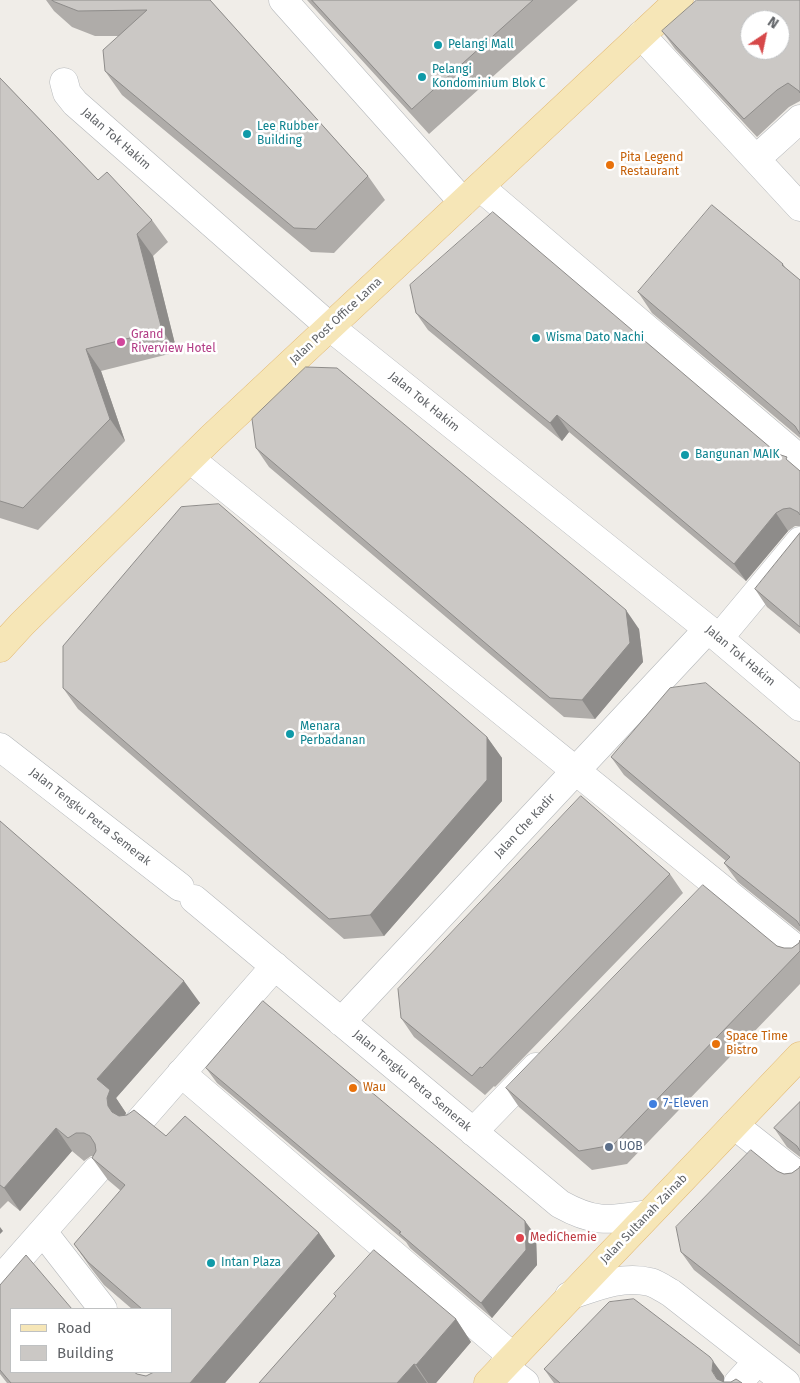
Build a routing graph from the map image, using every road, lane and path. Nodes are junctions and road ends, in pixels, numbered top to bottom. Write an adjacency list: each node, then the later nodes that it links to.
1 (284, 0): 7 (street)
2 (679, 0): 3 (main road, Jalan Post Office Lama)
3 (641, 36): 6 (street); 7 (main road, Jalan Post Office Lama)
4 (64, 82): 9 (street, Jalan Tok Hakim)
5 (800, 119): 6 (street)
6 (756, 159): 8 (street)
7 (471, 195): 9 (main road, Jalan Post Office Lama); 11 (street)
8 (800, 207)
9 (330, 327): 10 (main road, Jalan Post Office Lama); 13 (street, Jalan Tok Hakim)
10 (190, 459): 14 (main road, Jalan Post Office Lama); 17 (street)
11 (800, 459)
12 (800, 541): 13 (street, Jalan Che Kadir)
13 (713, 633): 15 (street, Jalan Tok Hakim); 17 (street, Jalan Che Kadir)
14 (0, 648)
15 (800, 707)
16 (0, 747): 19 (street, Jalan Tengku Petra Semerak)
17 (576, 771): 18 (street); 20 (street, Jalan Che Kadir)
18 (800, 952)
19 (275, 966): 20 (street, Jalan Tengku Petra Semerak); 23 (street)
20 (341, 1022): 26 (street, Jalan Tengku Petra Semerak)
21 (556, 1046): 26 (street)
22 (800, 1056): 25 (main road, Jalan Sultanah Zainab)
23 (181, 1073): 24 (street); 31 (street)
24 (138, 1123)
25 (734, 1125): 28 (street); 29 (main road, Jalan Sultanah Zainab)
26 (473, 1132): 29 (street, Jalan Tengku Petra Semerak)
27 (96, 1170): 30 (street)
28 (800, 1178)
29 (648, 1214): 34 (main road, Jalan Sultanah Zainab)
30 (43, 1232): 33 (street); 35 (street)
31 (389, 1251): 32 (street); 37 (street)
32 (370, 1272)
33 (0, 1280)
34 (569, 1296): 36 (street); 37 (main road, Jalan Sultanah Zainab)
35 (102, 1308)
36 (758, 1362): 39 (street); 40 (street)
37 (501, 1368): 38 (street)
38 (525, 1383)
39 (738, 1383)
40 (786, 1383)

